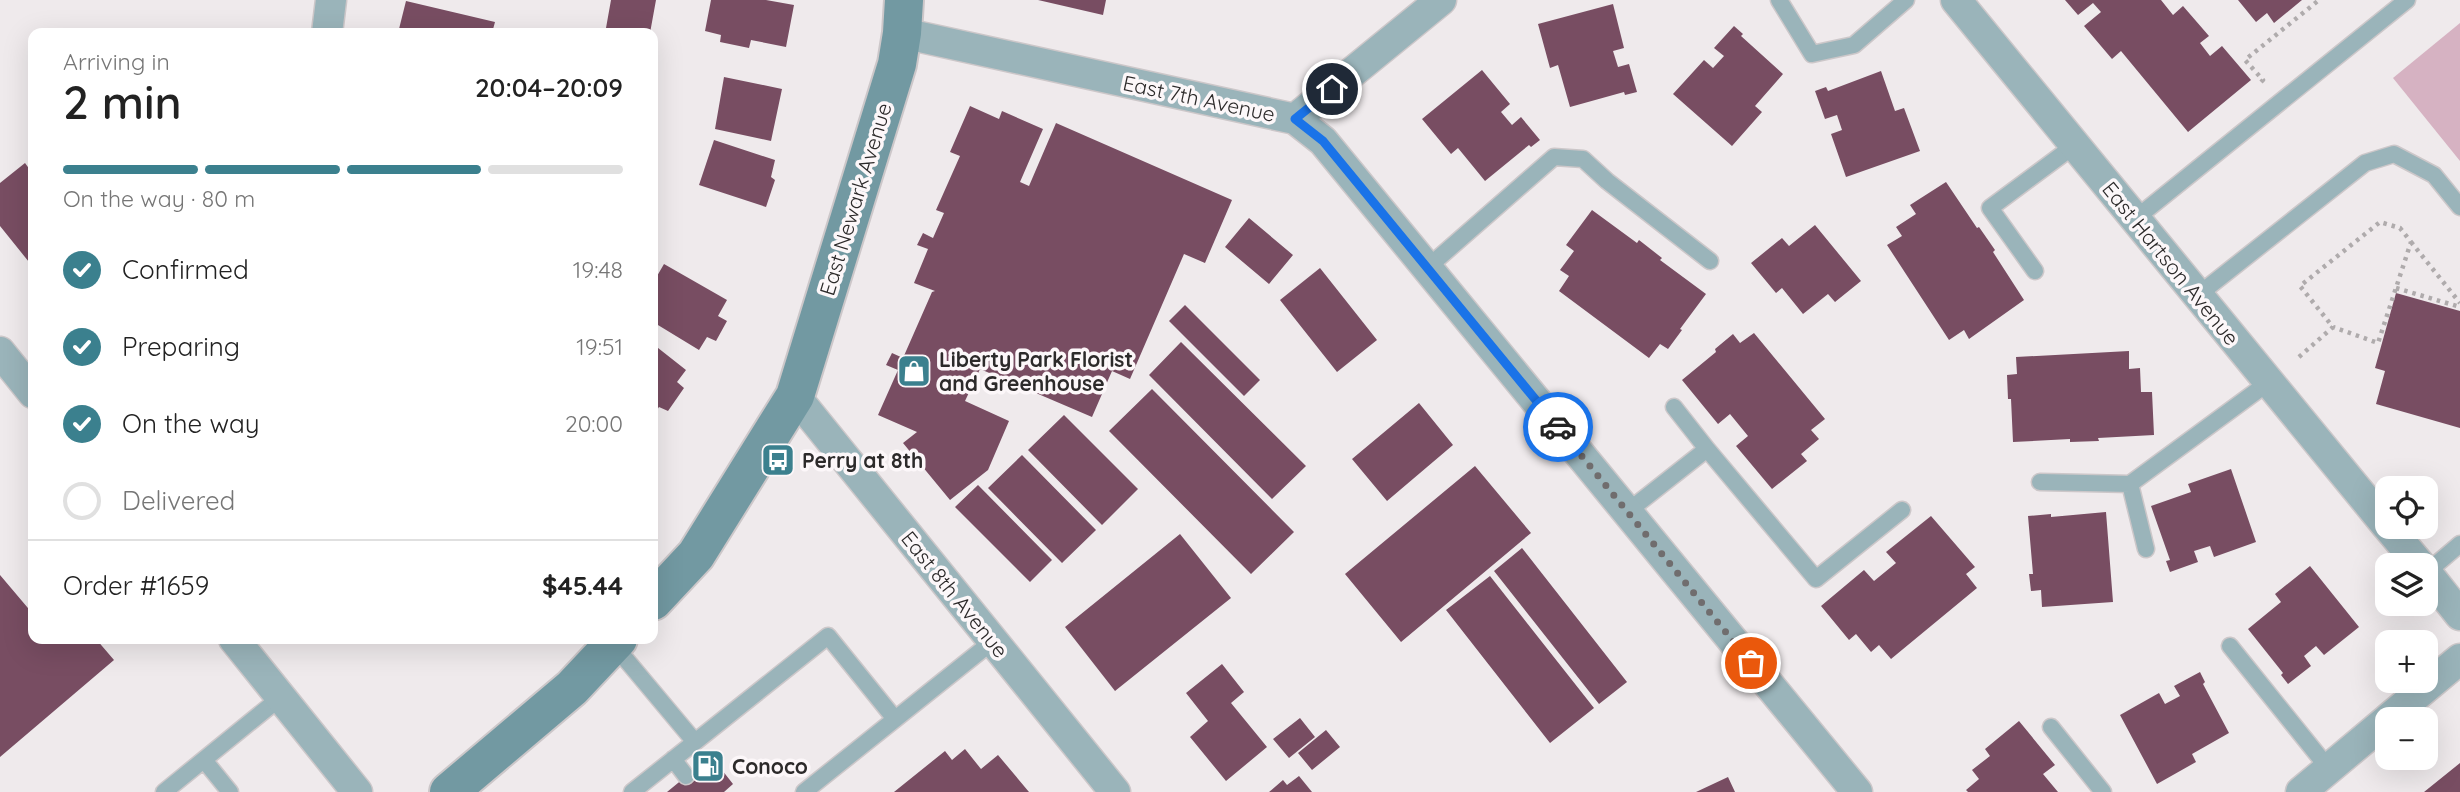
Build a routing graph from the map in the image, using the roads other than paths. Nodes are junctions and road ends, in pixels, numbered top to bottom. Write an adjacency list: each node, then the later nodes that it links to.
1 (331, 0): 8 (street)
2 (1441, 0): 9 (street)
3 (1779, 0): 4 (lane)
4 (1906, 0)
5 (1956, 0): 10 (street, East Hartson Avenue)
6 (2407, 0): 12 (lane)
7 (903, 17): 9 (street, East 7th Avenue); 20 (main road, East Newark Avenue)
8 (328, 28)
9 (1295, 119): 14 (street, East 7th Avenue)
10 (2075, 145): 12 (street, East Hartson Avenue); 15 (lane)
11 (2460, 207): 16 (lane)
12 (2135, 219): 16 (street, East Hartson Avenue)
13 (1710, 261): 14 (lane)
14 (1427, 268): 27 (street, East 7th Avenue)
15 (2035, 271)
16 (2198, 295): 18 (street, East Hartson Avenue)
17 (0, 352): 19 (street)
18 (2269, 382): 24 (lane); 26 (street, East Hartson Avenue)
19 (28, 386)
20 (795, 396): 34 (main road, East Newark Avenue); 36 (street, East 8th Avenue)
21 (1674, 407): 22 (lane)
22 (1707, 449): 25 (lane); 27 (lane)
23 (2040, 482): 24 (lane)
24 (2130, 484): 30 (lane)
25 (1902, 510)
26 (2375, 510)
27 (1627, 512): 59 (street, East 7th Avenue)
28 (2399, 539): 31 (street, East Hartson Avenue)
29 (2460, 544): 32 (lane)
30 (2146, 549)
31 (2410, 553)
32 (2438, 563)
33 (2438, 588): 35 (street)
34 (658, 596)
35 (2460, 615)
36 (993, 641): 44 (lane); 58 (street, East 8th Avenue)
37 (238, 644): 42 (street)
38 (612, 644): 55 (main road)
39 (617, 644): 47 (lane)
40 (2230, 646): 50 (lane)
41 (2460, 659): 43 (street)
42 (281, 697): 49 (lane); 54 (street)
43 (2403, 707)
44 (895, 719): 47 (lane); 57 (lane)
45 (2051, 727): 60 (lane)
46 (2375, 731): 50 (street)
47 (695, 742): 48 (lane)
48 (673, 759): 51 (lane); 56 (lane)
49 (204, 760): 52 (lane); 53 (lane)
50 (2329, 769): 61 (street)
51 (686, 776)
52 (164, 792)
53 (230, 792)
54 (357, 792)
55 (449, 792)
56 (632, 792)
57 (804, 792)
58 (1115, 792)
59 (1857, 792)
60 (2103, 792)
61 (2301, 792)

